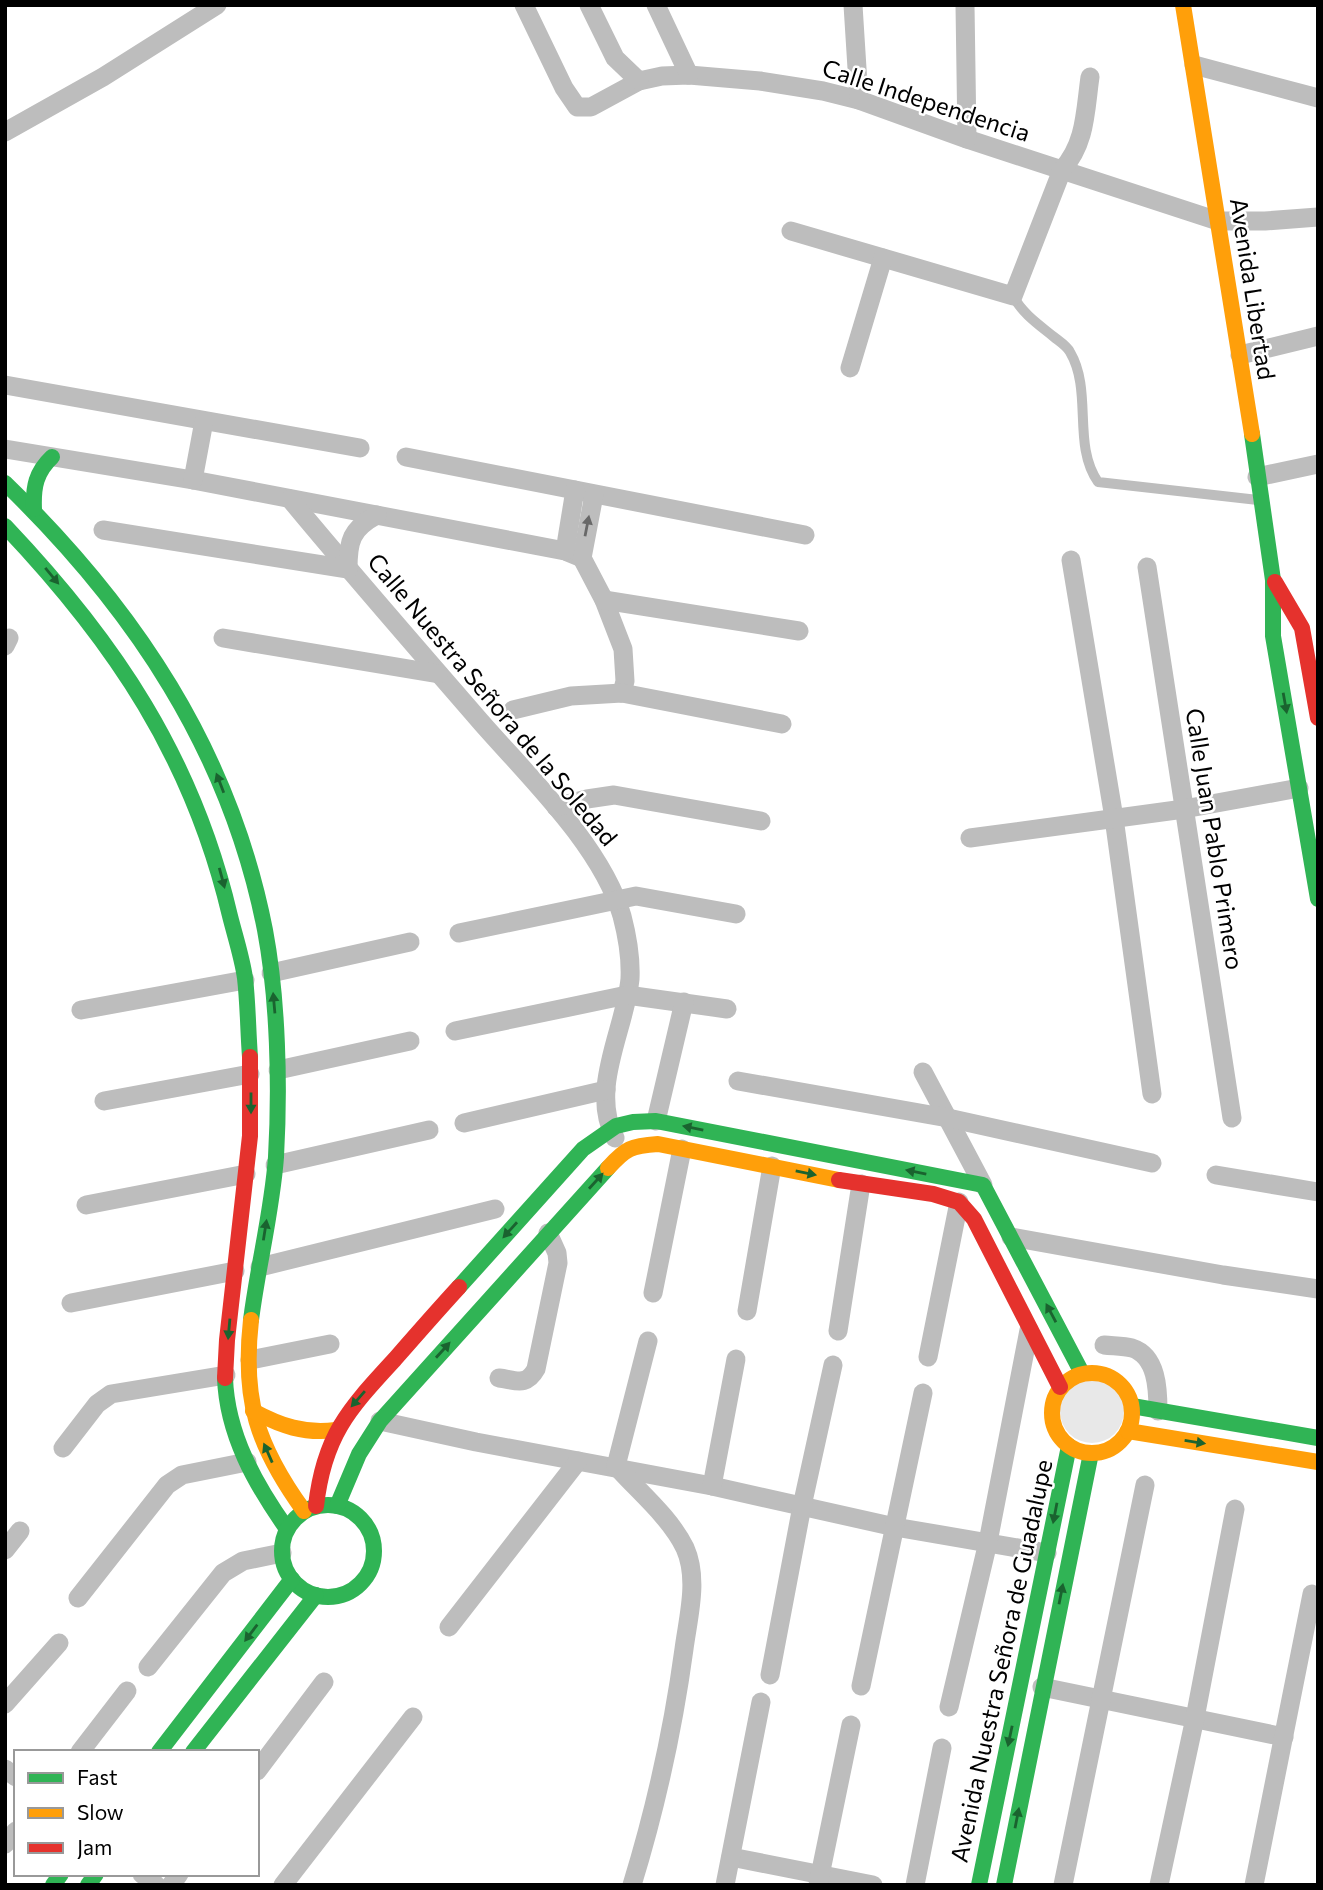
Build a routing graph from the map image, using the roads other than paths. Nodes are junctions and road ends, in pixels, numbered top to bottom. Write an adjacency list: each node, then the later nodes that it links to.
1 (217, 5): 14 (street)
2 (524, 5): 11 (street, Calle Independencia)
3 (589, 5): 11 (street)
4 (656, 5): 9 (street)
5 (853, 5): 13 (street)
6 (965, 5): 15 (street)
7 (1183, 5): 8 (street, Avenida Libertad)
8 (1194, 65): 12 (street); 18 (street, Avenida Libertad)
9 (689, 75): 11 (street, Calle Independencia); 13 (street, Calle Independencia)
10 (1090, 77): 16 (street)
11 (639, 81)
12 (1318, 98)
13 (859, 100): 15 (street, Calle Independencia)
14 (5, 132)
15 (967, 139): 16 (street, Calle Independencia)
16 (1062, 170): 18 (street, Calle Independencia); 21 (street)
17 (1318, 217): 18 (street, Calle Independencia)
18 (1218, 221): 23 (street, Avenida Libertad)
19 (791, 231): 20 (street)
20 (883, 258): 21 (street); 24 (street)
21 (1013, 296): 37 (lane)
22 (1318, 336): 23 (street)
23 (1240, 355): 32 (street, Avenida Libertad)
24 (850, 368)
25 (5, 385): 26 (street)
26 (204, 421): 28 (street); 33 (street)
27 (5, 449): 29 (street, Calle Nuestra Señora de la Soledad)
28 (360, 449)
29 (52, 457): 33 (street, Calle Nuestra Señora de la Soledad); 38 (street)
30 (407, 457): 35 (street)
31 (1318, 464): 32 (street)
32 (1257, 477): 37 (street, Avenida Libertad)
33 (192, 480): 36 (street, Calle Nuestra Señora de la Soledad)
34 (5, 483): 38 (street)
35 (584, 493): 42 (street); 43 (street)
36 (290, 499): 39 (street, Calle Nuestra Señora de la Soledad); 46 (street, Calle Nuestra Señora de la Soledad)
37 (1260, 500): 47 (street, Avenida Libertad)
38 (34, 509): 49 (street)
39 (377, 515): 43 (street, Calle Nuestra Señora de la Soledad); 46 (street)
40 (5, 526): 50 (street, one-way to 50)
41 (103, 530): 46 (street)
42 (805, 535)
43 (574, 555): 48 (street)
44 (1071, 560): 63 (street)
45 (1147, 567): 62 (street, Calle Juan Pablo Primero)
46 (348, 569): 55 (street, Calle Nuestra Señora de la Soledad)
47 (1273, 580): 51 (street, Avenida Libertad); 53 (street, Avenida Libertad)
48 (604, 600): 52 (street); 56 (street)
49 (113, 601): 50 (street); 71 (street, one-way to 49)
50 (89, 622): 72 (street, one-way to 72)
51 (1310, 626): 53 (street); 58 (street, Avenida Libertad)
52 (799, 631)
53 (1273, 636): 60 (street, Avenida Libertad, one-way to 60)
54 (223, 638): 55 (street)
55 (439, 674): 61 (street, Calle Nuestra Señora de la Soledad)
56 (622, 693): 57 (street); 59 (street)
57 (513, 710)
58 (1318, 718)
59 (782, 724)
60 (1299, 788): 62 (street); 67 (street, Avenida Libertad)
61 (555, 807): 64 (street); 66 (street, Calle Nuestra Señora de la Soledad)
62 (1184, 809): 63 (street); 87 (street, Calle Juan Pablo Primero)
63 (1114, 818): 65 (street); 84 (street)
64 (761, 821)
65 (970, 838)
66 (617, 899): 68 (street); 69 (street); 73 (street, Calle Nuestra Señora de la Soledad)
67 (1318, 899)
68 (736, 914)
69 (459, 933)
70 (410, 942): 71 (street)
71 (271, 973): 79 (street, one-way to 71)
72 (245, 980): 76 (street); 81 (street)
73 (627, 995): 74 (street); 77 (street); 83 (street, Calle Nuestra Señora de la Soledad)
74 (684, 1002): 75 (street); 88 (street)
75 (727, 1009)
76 (81, 1010)
77 (456, 1031)
78 (411, 1041): 79 (street)
79 (278, 1070): 95 (street)
80 (923, 1072): 86 (street)
81 (250, 1074): 85 (street); 97 (street, one-way to 97)
82 (737, 1081): 86 (street)
83 (606, 1090): 89 (street); 90 (street, Calle Nuestra Señora de la Soledad)
84 (1152, 1094)
85 (104, 1101)
86 (948, 1118): 94 (street); 100 (street)
87 (1233, 1118)
88 (656, 1121): 90 (street); 100 (street, one-way to 88)
89 (464, 1122)
90 (610, 1128): 93 (street, Calle Nuestra Señora de la Soledad); 131 (street, one-way to 131)
91 (429, 1130): 95 (street)
92 (682, 1149): 93 (street); 96 (street); 110 (street)
93 (622, 1152): 105 (street, one-way to 93)
94 (1152, 1163)
95 (275, 1165): 107 (street, one-way to 95)
96 (772, 1166): 99 (street, one-way to 99); 112 (street)
97 (246, 1174): 103 (street); 108 (street)
98 (1216, 1175): 101 (street)
99 (862, 1184): 102 (street); 114 (street)
100 (983, 1185): 106 (street)
101 (1318, 1192)
102 (959, 1202): 113 (street); 118 (street)
103 (86, 1205)
104 (495, 1209): 107 (street)
105 (548, 1233): 124 (street); 130 (street, one-way to 105)
106 (1010, 1237): 109 (street); 122 (street, one-way to 106)
107 (260, 1267): 120 (street)
108 (235, 1271): 111 (street); 123 (street, one-way to 123)
109 (1318, 1289)
110 (653, 1293)
111 (71, 1303)
112 (747, 1311)
113 (1029, 1330): 125 (street); 150 (street)
114 (838, 1331)
115 (648, 1341): 140 (street)
116 (330, 1344): 120 (street)
117 (1104, 1345): 129 (street)
118 (928, 1357)
119 (736, 1359): 142 (street)
120 (250, 1360): 128 (street)
121 (833, 1365): 144 (street)
122 (1082, 1373): 125 (street); 127 (street)
123 (226, 1375): 135 (street); 138 (street)
124 (499, 1378)
125 (1059, 1387): 134 (street)
126 (923, 1393): 147 (street)
127 (1132, 1406): 129 (street); 132 (street)
128 (253, 1410): 131 (street); 145 (street, one-way to 128)
129 (1158, 1410): 133 (street)
130 (380, 1421): 137 (street); 143 (street)
131 (336, 1430): 145 (street)
132 (1128, 1431): 136 (street); 139 (street, one-way to 139)
133 (1318, 1438)
134 (1069, 1446): 136 (street); 153 (street, Avenida Nuestra Señora de Guadalupe, one-way to 153)
135 (63, 1448)
136 (1091, 1452): 164 (street, Avenida Nuestra Señora de Guadalupe, one-way to 136)
137 (578, 1461): 140 (street); 158 (street)
138 (247, 1462): 148 (street); 157 (street)
139 (1318, 1462)
140 (616, 1466): 142 (street); 182 (street)
141 (1145, 1485): 166 (street)
142 (712, 1486): 144 (street)
143 (337, 1506): 145 (street); 156 (street)
144 (802, 1506): 147 (street); 161 (street)
145 (310, 1509): 148 (street)
146 (1235, 1509): 171 (street)
147 (895, 1527): 150 (street); 163 (street)
148 (287, 1530): 152 (street)
149 (20, 1531): 151 (street)
150 (988, 1542): 153 (street); 169 (street)
151 (5, 1550)
152 (282, 1553): 154 (street); 160 (street)
153 (1047, 1553): 186 (street, Avenida Nuestra Señora de Guadalupe, one-way to 186)
154 (292, 1579): 156 (street); 176 (street, one-way to 176)
155 (1312, 1594): 173 (street)
156 (316, 1595): 177 (street)
157 (78, 1598)
158 (449, 1627)
159 (59, 1643): 168 (street)
160 (148, 1667)
161 (770, 1675)
162 (324, 1682): 178 (street)
163 (862, 1686)
164 (1042, 1687): 166 (street); 187 (street, Avenida Nuestra Señora de Guadalupe, one-way to 164)
165 (127, 1691): 175 (street)
166 (1100, 1701): 171 (street); 188 (street)
167 (761, 1702): 179 (street)
168 (5, 1704)
169 (949, 1707)
170 (414, 1717): 181 (street)
171 (1195, 1718): 173 (street); 189 (street)
172 (851, 1726): 180 (street)
173 (1284, 1737): 190 (street)
174 (942, 1748): 185 (street)
175 (82, 1750)
176 (161, 1750)
177 (195, 1750)
178 (259, 1768)
179 (731, 1857): 180 (street); 183 (street)
180 (819, 1880): 184 (street)
181 (283, 1885)
182 (632, 1885)
183 (725, 1885)
184 (873, 1885)
185 (915, 1885)
186 (979, 1885)
187 (1004, 1885)
188 (1063, 1885)
189 (1159, 1885)
190 (1254, 1885)

